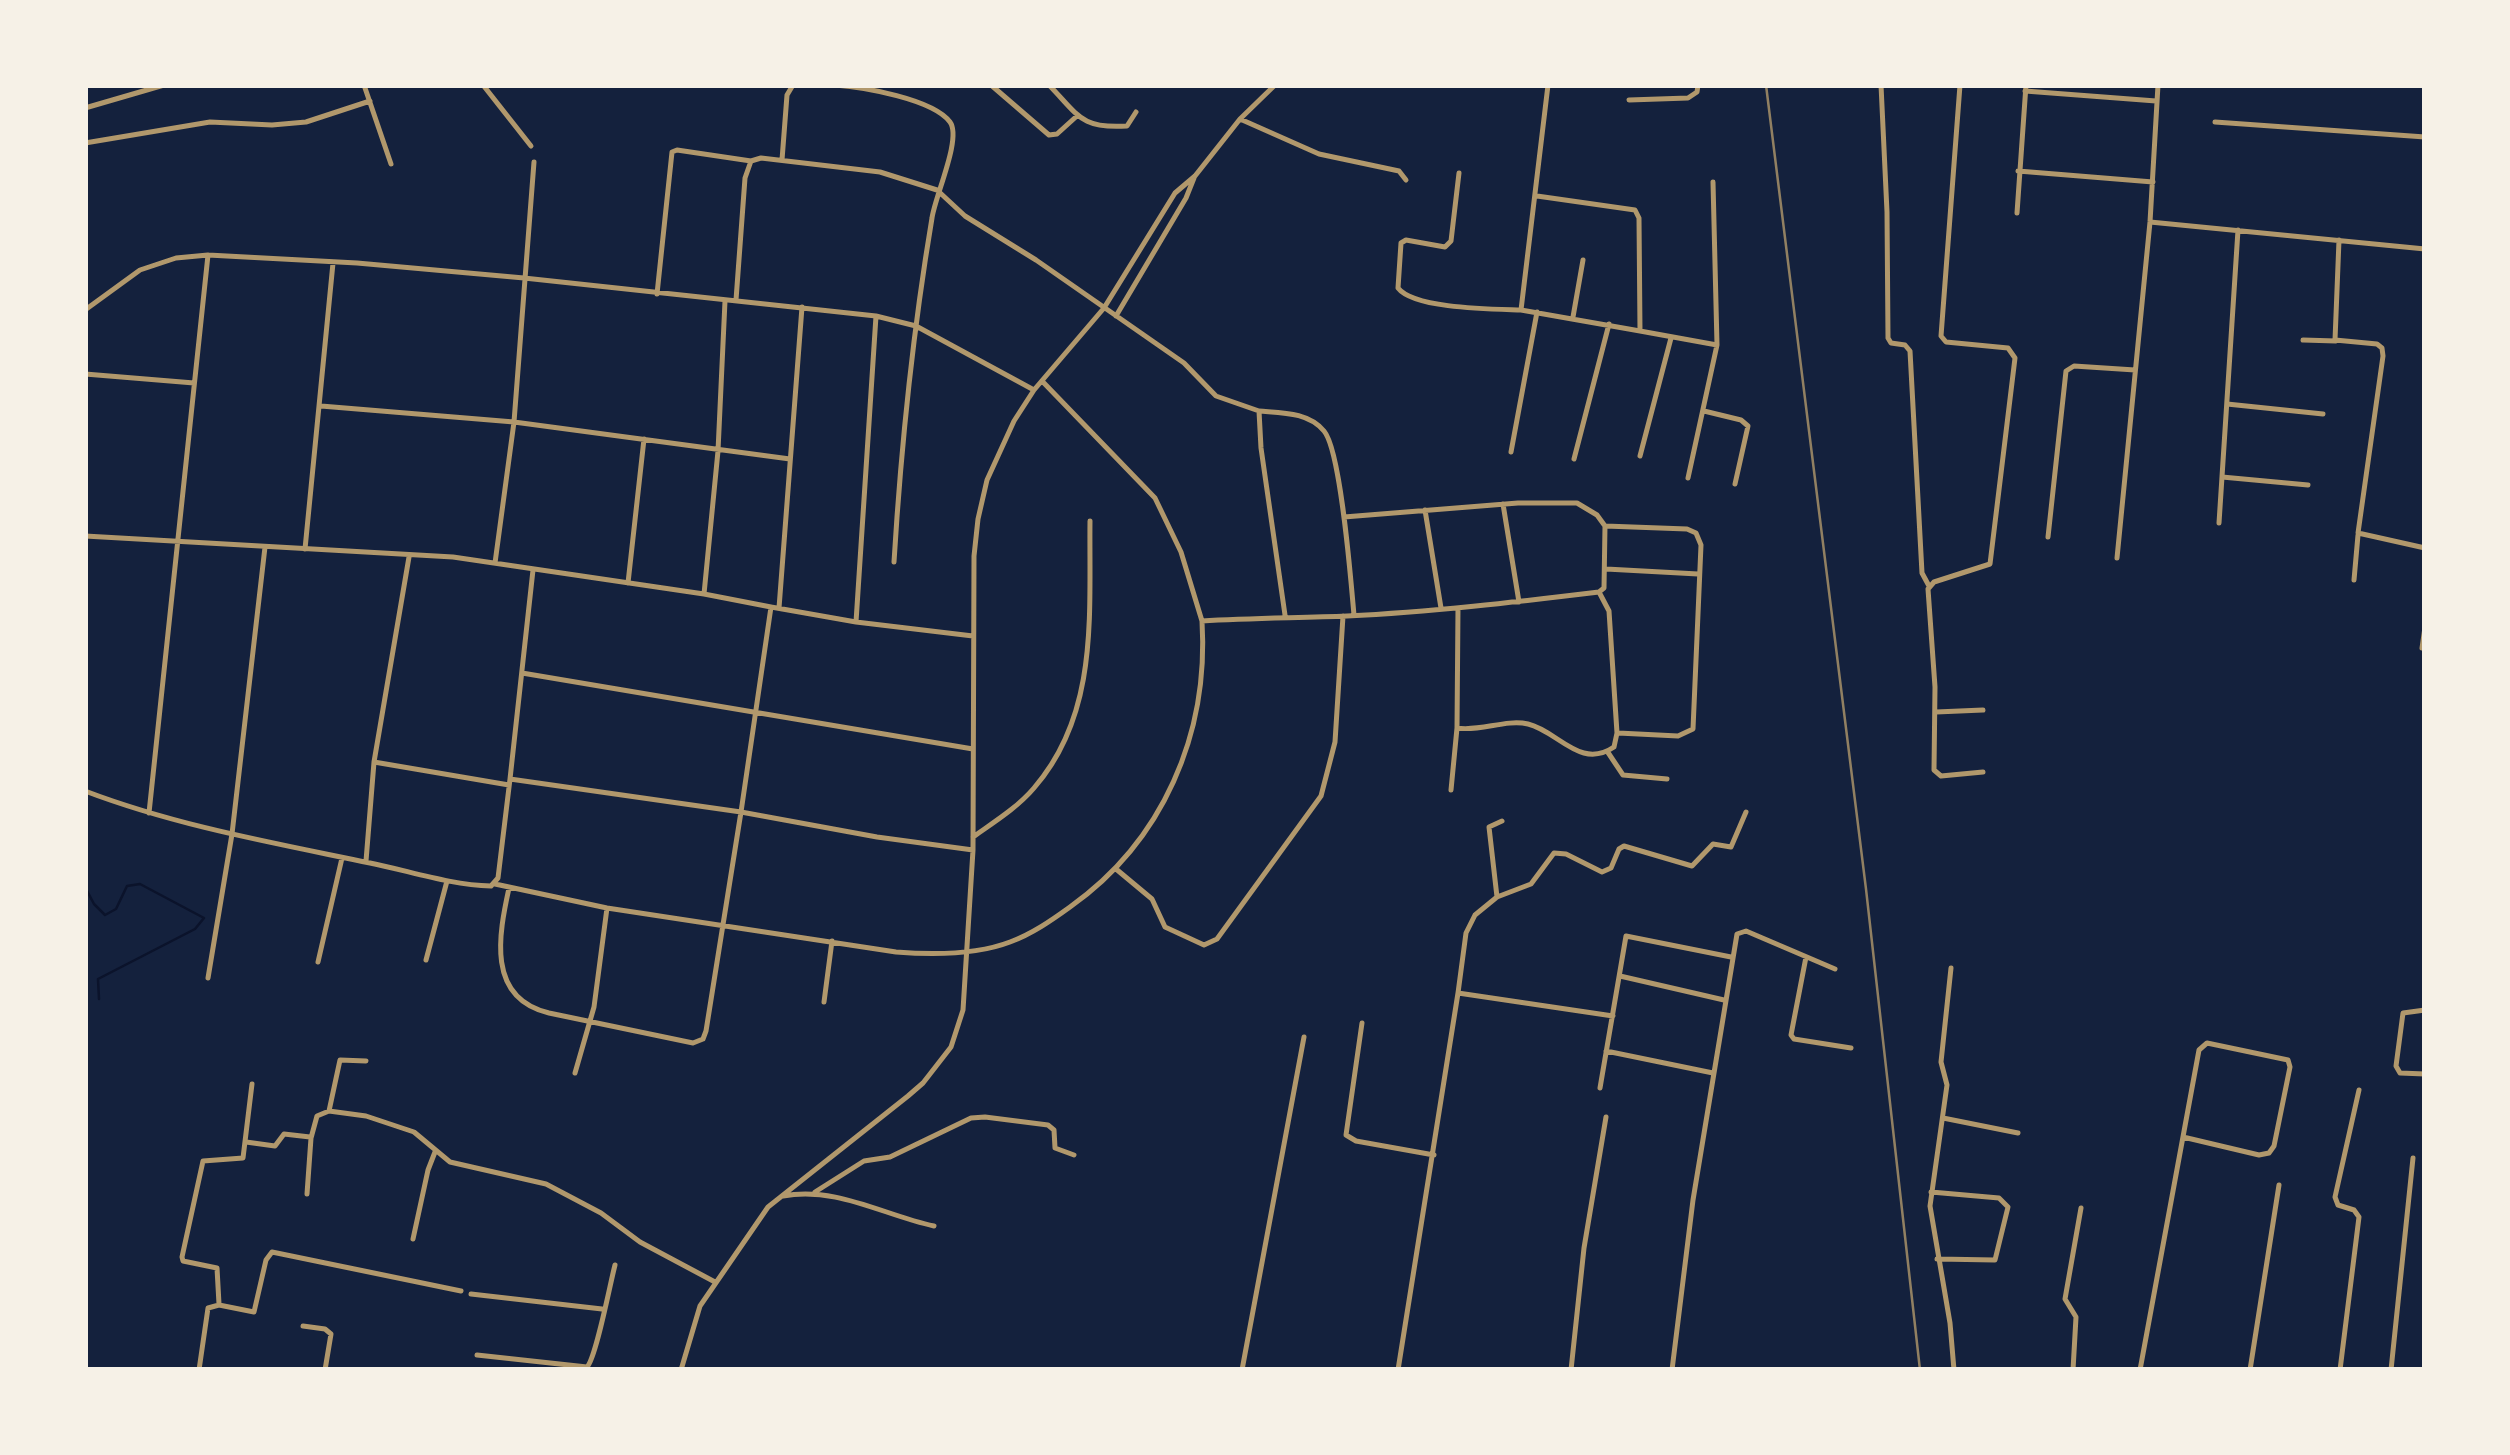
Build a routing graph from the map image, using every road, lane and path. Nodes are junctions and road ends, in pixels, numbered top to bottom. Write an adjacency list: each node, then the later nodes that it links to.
1 (164, 85): 18 (street)
2 (364, 85): 16 (street)
3 (482, 85): 25 (street)
4 (791, 85): 26 (street)
5 (835, 85): 36 (street)
6 (991, 85): 20 (street)
7 (1049, 85): 20 (street)
8 (1275, 85): 21 (street)
9 (1548, 85): 37 (street)
10 (1698, 85): 15 (street)
11 (1881, 85): 108 (street)
12 (1960, 85): 108 (street)
13 (2158, 85): 17 (street)
14 (2025, 88): 17 (street); 30 (street)
15 (1629, 100)
16 (370, 101): 24 (street); 29 (street)
17 (2156, 101): 35 (street)
18 (85, 108)
19 (1136, 112): 20 (street)
20 (1078, 115)
21 (1240, 119): 32 (street); 33 (street)
22 (2216, 122): 23 (street)
23 (2425, 137)
24 (85, 144)
25 (531, 146)
26 (782, 160): 27 (street); 36 (street)
27 (751, 161): 47 (street); 48 (street)
28 (534, 162): 46 (street)
29 (391, 164)
30 (2018, 171): 35 (street); 38 (street)
31 (1459, 172): 53 (street)
32 (1195, 176): 51 (street); 56 (street)
33 (1406, 180)
34 (1713, 182): 64 (street)
35 (2152, 182): 39 (street)
36 (937, 190): 51 (street); 59 (street)
37 (1536, 196): 53 (street); 60 (street)
38 (2018, 213)
39 (2150, 222): 40 (street); 65 (street)
40 (2238, 230): 41 (street); 70 (street)
41 (2339, 240): 42 (street); 63 (street)
42 (2425, 249)
43 (208, 255): 45 (street); 52 (street); 68 (street)
44 (1584, 260): 57 (street)
45 (333, 262): 46 (street); 71 (street)
46 (524, 278): 47 (street); 75 (street)
47 (658, 294): 49 (street)
48 (736, 300): 49 (street); 50 (street)
49 (725, 301): 77 (street)
50 (802, 308): 55 (street); 80 (street)
51 (1104, 308): 56 (street); 67 (street)
52 (85, 310)
53 (1521, 310): 54 (street)
54 (1537, 312): 57 (street); 78 (street)
55 (876, 316): 59 (street); 120 (street)
56 (1116, 316): 72 (street)
57 (1573, 317): 58 (street)
58 (1609, 324): 60 (street); 81 (street)
59 (916, 326): 69 (street); 102 (street)
60 (1640, 330): 61 (street)
61 (1671, 338): 64 (street); 79 (street)
62 (2303, 340): 63 (street)
63 (2336, 341): 92 (street)
64 (1716, 344): 73 (street)
65 (2135, 370): 94 (street); 100 (street)
66 (85, 374): 68 (street)
67 (1042, 381): 69 (street); 119 (street)
68 (194, 383): 95 (street)
69 (1034, 390): 122 (street)
70 (2227, 404): 74 (street); 82 (street)
71 (321, 406): 75 (street); 98 (street)
72 (1259, 411): 88 (street); 116 (street)
73 (1704, 412): 83 (street); 84 (street)
74 (2322, 414)
75 (514, 422): 76 (street); 101 (street)
76 (644, 439): 77 (street); 107 (street)
77 (718, 451): 80 (street); 110 (street)
78 (1511, 452)
79 (1640, 456)
80 (790, 459): 114 (street)
81 (1574, 459)
82 (2222, 477): 85 (street); 90 (street)
83 (1688, 478)
84 (1736, 484)
85 (2308, 486)
86 (1503, 504): 87 (street); 91 (street); 111 (street)
87 (1425, 510): 88 (street); 115 (street)
88 (1344, 517): 118 (street)
89 (1090, 521): 143 (street)
90 (2220, 523)
91 (1605, 526): 103 (street); 105 (street)
92 (2358, 535): 97 (street); 106 (street)
93 (85, 536): 95 (street)
94 (2048, 537)
95 (179, 542): 96 (street); 138 (street)
96 (265, 547): 98 (street); 142 (street)
97 (2425, 548)
98 (304, 549): 99 (street)
99 (410, 557): 101 (street); 132 (street)
100 (2117, 558)
101 (495, 562): 104 (street)
102 (894, 562)
103 (1606, 569): 105 (street); 109 (street)
104 (533, 570): 107 (street); 124 (street)
105 (1699, 574): 129 (street)
106 (2354, 580)
107 (628, 583): 110 (street)
108 (1929, 586): 127 (street)
109 (1599, 592): 111 (street); 129 (street)
110 (704, 594): 112 (street)
111 (1519, 602): 113 (street)
112 (771, 606): 114 (street); 125 (street)
113 (1458, 606): 115 (street); 128 (street)
114 (779, 608): 120 (street)
115 (1441, 608): 118 (street)
116 (1285, 616): 117 (street); 119 (street)
117 (1343, 616): 118 (street); 147 (street)
118 (1354, 616)
119 (1202, 621): 147 (street)
120 (856, 622): 122 (street)
121 (2425, 627): 123 (street)
122 (973, 636): 130 (street)
123 (2422, 648)
124 (522, 673): 125 (street); 135 (street)
125 (754, 710): 130 (street); 139 (street)
126 (1983, 710): 127 (street)
127 (1936, 712): 133 (street)
128 (1457, 728): 131 (street); 136 (street)
129 (1618, 733): 131 (street)
130 (973, 749): 143 (street)
131 (1607, 752): 134 (street)
132 (374, 762): 135 (street); 146 (street)
133 (1983, 772)
134 (1667, 779)
135 (510, 782): 139 (street); 149 (street)
136 (1451, 790)
137 (85, 791): 138 (street)
138 (149, 812): 142 (street)
139 (741, 812): 144 (street); 153 (street)
140 (1746, 812): 151 (street)
141 (1502, 822): 151 (street)
142 (232, 834): 145 (street); 163 (street)
143 (973, 837): 144 (street)
144 (974, 850): 155 (street)
145 (342, 858): 146 (street); 159 (street)
146 (366, 862): 148 (street)
147 (1116, 869): 155 (street)
148 (447, 881): 149 (street); 158 (street)
149 (495, 884): 150 (street)
150 (509, 888): 152 (street); 169 (street)
151 (1497, 897): 164 (street)
152 (607, 908): 153 (street); 169 (street)
153 (724, 925): 154 (street); 169 (street)
154 (832, 942): 155 (street); 166 (street)
155 (969, 950): 196 (street)
156 (1732, 957): 157 (street); 162 (street); 165 (street)
157 (1806, 957): 160 (street); 172 (street)
158 (426, 960)
159 (318, 962)
160 (1835, 968)
161 (1952, 968): 183 (street)
162 (1620, 976): 165 (street); 168 (street)
163 (208, 978)
164 (1458, 993): 168 (street); 189 (street)
165 (1725, 1000): 175 (street)
166 (824, 1002)
167 (2425, 1010): 177 (street)
168 (1612, 1016): 173 (street)
169 (591, 1022): 176 (street)
170 (1362, 1023): 189 (street)
171 (1304, 1037): 214 (street)
172 (1851, 1048)
173 (1606, 1052): 175 (street); 179 (street)
174 (366, 1061): 181 (street)
175 (1713, 1072): 217 (street)
176 (575, 1073)
177 (2425, 1074)
178 (252, 1084): 187 (street)
179 (1600, 1088)
180 (2359, 1090): 222 (street)
181 (330, 1112): 186 (street); 188 (street)
182 (1606, 1117): 216 (street)
183 (1943, 1118): 184 (street); 194 (street)
184 (2018, 1133)
185 (2182, 1137): 185 (street); 220 (street)
186 (310, 1138): 187 (street); 195 (street)
187 (246, 1142): 205 (street)
188 (436, 1152): 199 (street); 202 (street)
189 (1434, 1154): 215 (street)
190 (1074, 1155): 193 (street)
191 (2412, 1158): 223 (street)
192 (2279, 1185): 221 (street)
193 (814, 1192): 196 (street); 198 (street)
194 (1930, 1192): 200 (street); 200 (street)
195 (307, 1194)
196 (777, 1197): 202 (street)
197 (2081, 1208): 219 (street)
198 (934, 1226)
199 (413, 1238)
200 (1938, 1259): 218 (street)
201 (615, 1264): 206 (street)
202 (715, 1282): 213 (street)
203 (461, 1291): 205 (street)
204 (471, 1294): 206 (street)
205 (219, 1306): 210 (street)
206 (602, 1310): 209 (street)
207 (302, 1326): 211 (street)
208 (477, 1355): 209 (street)
209 (518, 1361): 212 (street)
210 (199, 1370)
211 (326, 1370)
212 (516, 1370)
213 (681, 1370)
214 (1242, 1370)
215 (1398, 1370)
216 (1572, 1370)
217 (1672, 1370)
218 (1954, 1370)
219 (2073, 1370)
220 (2140, 1370)
221 (2250, 1370)
222 (2340, 1370)
223 (2391, 1370)

